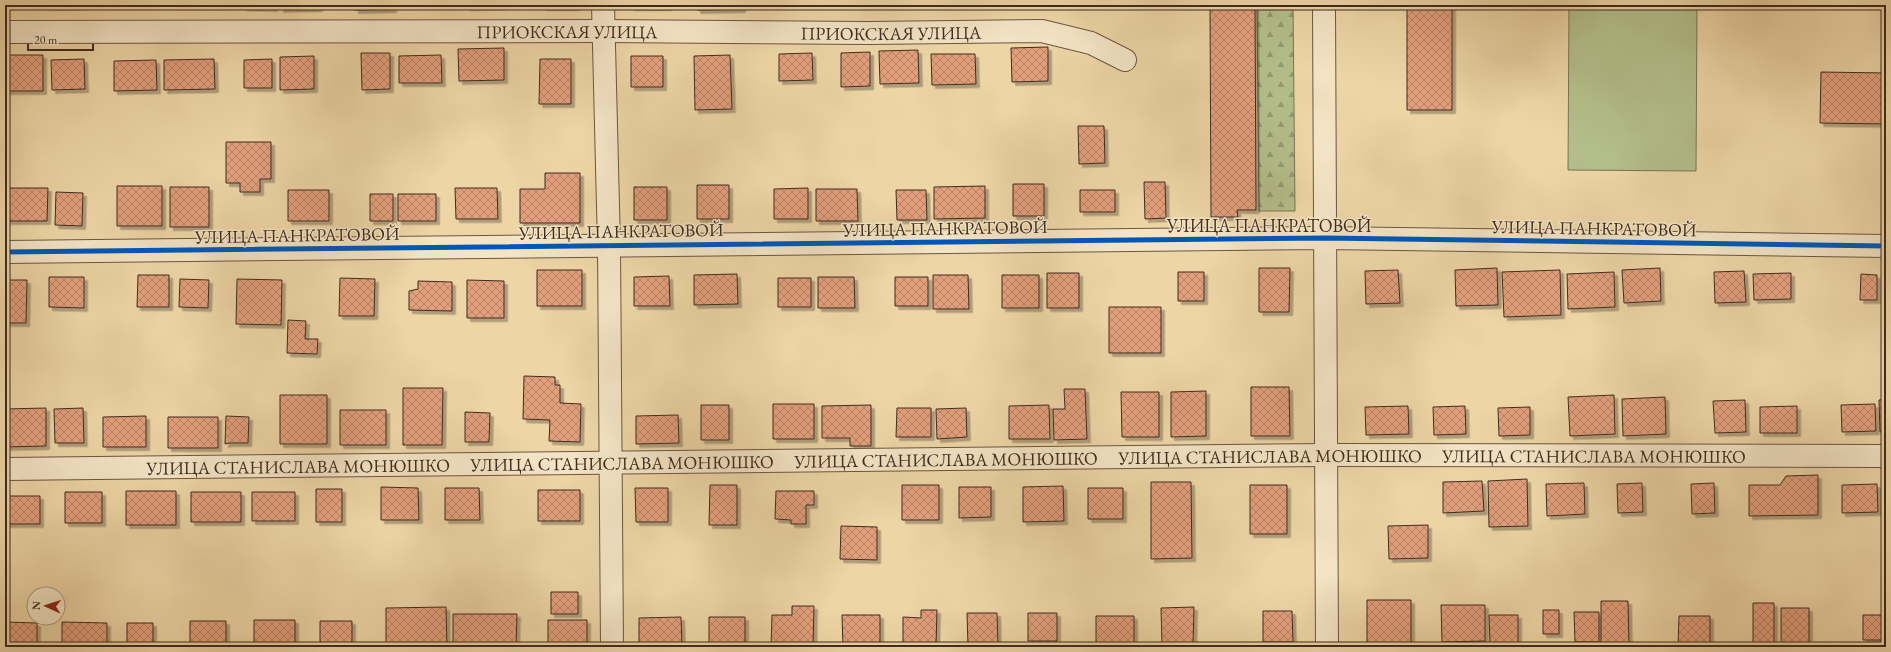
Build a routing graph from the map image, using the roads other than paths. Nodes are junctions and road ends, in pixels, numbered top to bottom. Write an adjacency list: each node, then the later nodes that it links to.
1 (604, 5): 3 (street)
2 (1324, 5): 6 (street)
3 (603, 31): 4 (street, ПРИОКСКАЯ УЛИЦА); 5 (street, ПРИОКСКАЯ УЛИЦА); 7 (street)
4 (5, 32)
5 (1125, 60)
6 (1325, 238): 7 (street, УЛИЦА ПАНКРАТОВОЙ); 8 (street, УЛИЦА ПАНКРАТОВОЙ); 10 (street)
7 (609, 246): 9 (street, УЛИЦА ПАНКРАТОВОЙ); 12 (street)
8 (1886, 246)
9 (5, 252)
10 (1326, 455): 11 (street, УЛИЦА СТАНИСЛАВА МОНЮШКО); 12 (street, УЛИЦА СТАНИСЛАВА МОНЮШКО); 15 (street)
11 (1886, 456)
12 (611, 463): 13 (street, УЛИЦА СТАНИСЛАВА МОНЮШКО); 14 (street)
13 (5, 469)
14 (612, 647)
15 (1327, 647)

